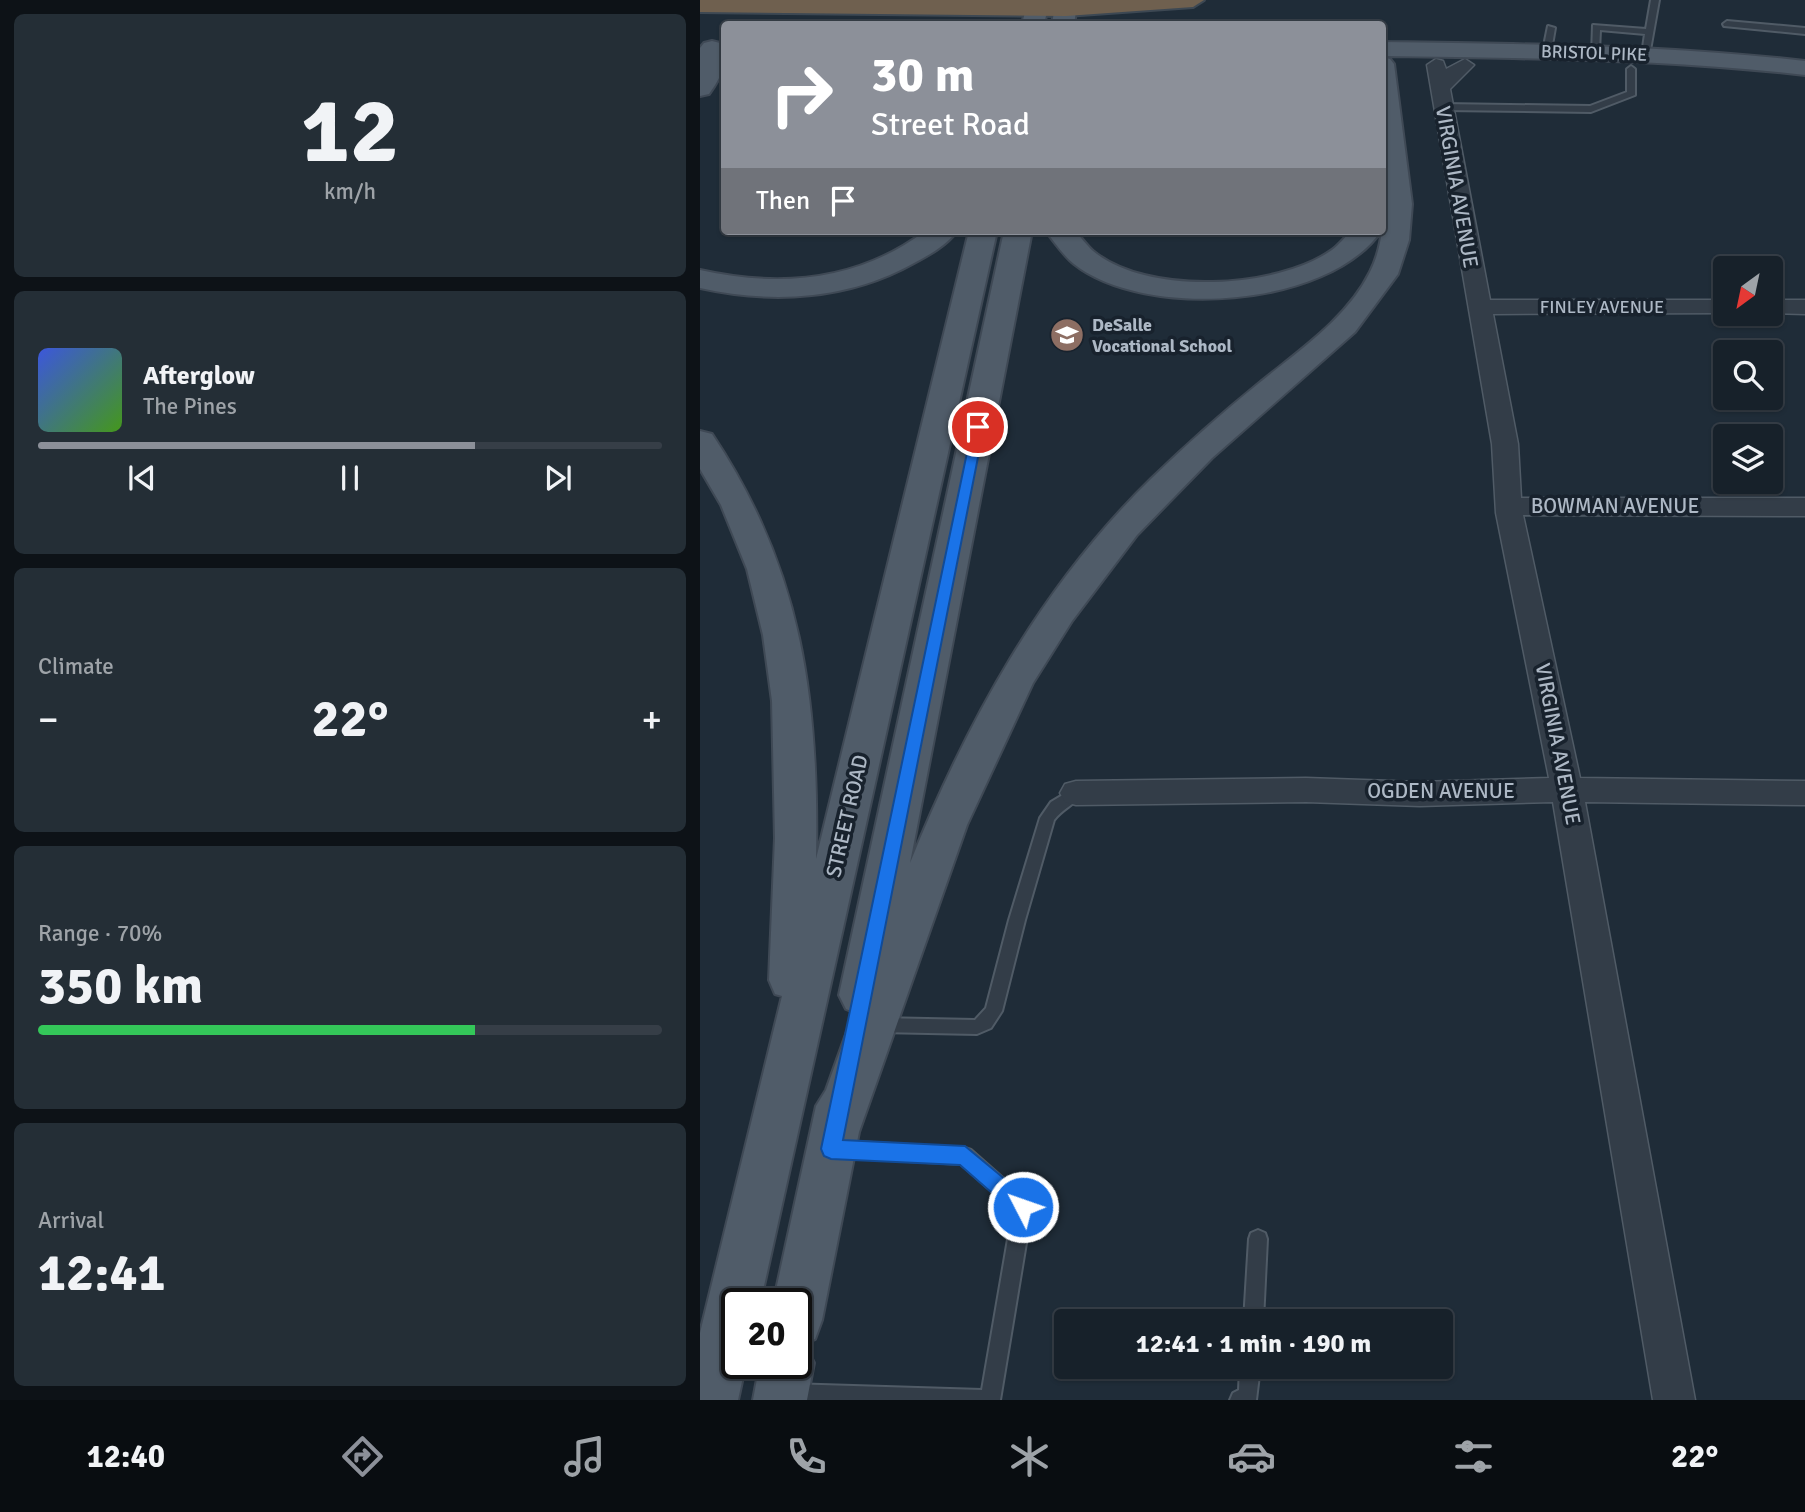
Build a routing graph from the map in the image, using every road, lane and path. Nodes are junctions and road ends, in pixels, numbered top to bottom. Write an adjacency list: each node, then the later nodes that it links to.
1 (1193, 0): 5 (highway)
2 (1655, 0): 9 (lane)
3 (700, 5): 4 (highway)
4 (1036, 11): 5 (highway)
5 (1065, 11)
6 (1727, 24): 7 (lane)
7 (1805, 31)
8 (1386, 50): 9 (main road, BRISTOL PIKE)
9 (1642, 52): 12 (main road, BRISTOL PIKE); 13 (main road, BRISTOL PIKE); 14 (main road, BRISTOL PIKE); 14 (lane)
10 (711, 56): 15 (main road)
11 (1386, 66): 14 (main road, BRISTOL PIKE)
12 (1805, 68)
13 (1805, 79)
14 (1439, 87): 23 (street, VIRGINIA AVENUE)
15 (700, 89)
16 (1386, 93): 33 (main road)
17 (938, 235): 22 (main road)
18 (983, 235): 34 (main road, STREET ROAD)
19 (1017, 235): 33 (main road)
20 (1063, 235): 21 (main road)
21 (1363, 235)
22 (700, 279)
23 (1478, 307): 24 (street, FINLEY AVENUE); 28 (street, VIRGINIA AVENUE)
24 (1713, 307)
25 (1783, 307): 26 (street)
26 (1805, 307)
27 (700, 441): 34 (main road)
28 (1509, 507): 29 (street, BOWMAN AVENUE); 30 (street, VIRGINIA AVENUE)
29 (1805, 507)
30 (1567, 790): 31 (street, OGDEN AVENUE); 32 (street, OGDEN AVENUE); 45 (street, VIRGINIA AVENUE)
31 (1076, 793): 33 (lane)
32 (1805, 793)
33 (864, 1025): 35 (main road)
34 (790, 1052): 41 (main road, STREET ROAD)
35 (834, 1139): 37 (main road); 43 (lane)
36 (1258, 1239): 38 (lane)
37 (803, 1288)
38 (1253, 1309)
39 (1249, 1379): 44 (lane)
40 (783, 1386): 42 (lane)
41 (710, 1400)
42 (983, 1400)
43 (990, 1400)
44 (1240, 1400)
45 (1674, 1400)

